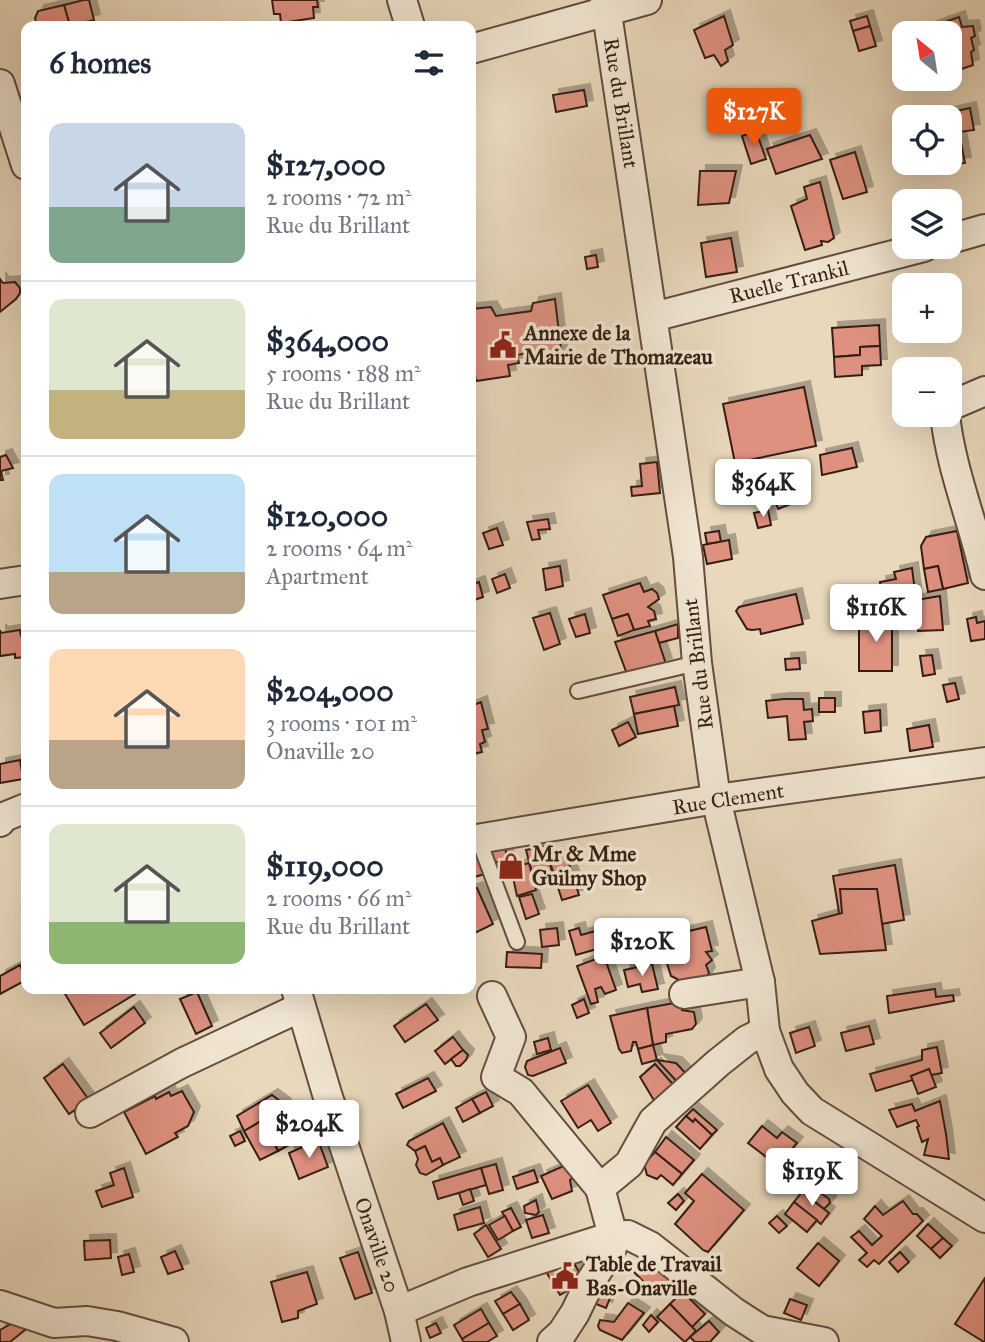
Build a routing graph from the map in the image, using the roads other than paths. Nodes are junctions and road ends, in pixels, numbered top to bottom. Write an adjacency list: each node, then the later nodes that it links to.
1 (402, 0): 4 (street)
2 (647, 0): 3 (street)
3 (606, 6): 5 (street); 11 (street, Rue du Brillant)
4 (408, 21)
5 (476, 47)
6 (12, 100): 7 (street)
7 (21, 142)
8 (985, 229): 9 (street)
9 (962, 236)
10 (892, 255): 11 (street, Ruelle Trankil)
11 (653, 317): 18 (street, Rue du Brillant)
12 (985, 391): 13 (street)
13 (962, 402)
14 (946, 427): 15 (street)
15 (985, 575)
16 (21, 581): 17 (street)
17 (0, 584)
18 (696, 663): 19 (lane); 21 (street, Rue du Brillant)
19 (578, 691)
20 (985, 762): 21 (street, Rue Clement)
21 (716, 799): 24 (street, Rue Clement); 26 (street, Rue du Brillant)
22 (21, 810): 23 (street)
23 (0, 822)
24 (476, 839): 25 (lane)
25 (517, 943)
26 (760, 982): 27 (street); 30 (street, Rue du Brillant)
27 (684, 994)
28 (492, 996): 32 (street)
29 (298, 998): 31 (street); 36 (street, Onaville 20)
30 (765, 1031): 32 (street); 33 (street, Rue du Brillant)
31 (90, 1113)
32 (600, 1188): 34 (street)
33 (985, 1218)
34 (613, 1236): 36 (street); 40 (street); 41 (street)
35 (0, 1305): 37 (street)
36 (399, 1311): 39 (street, Onaville 20)
37 (50, 1332): 38 (street)
38 (174, 1342)
39 (406, 1342)
40 (552, 1342)
41 (824, 1342)

